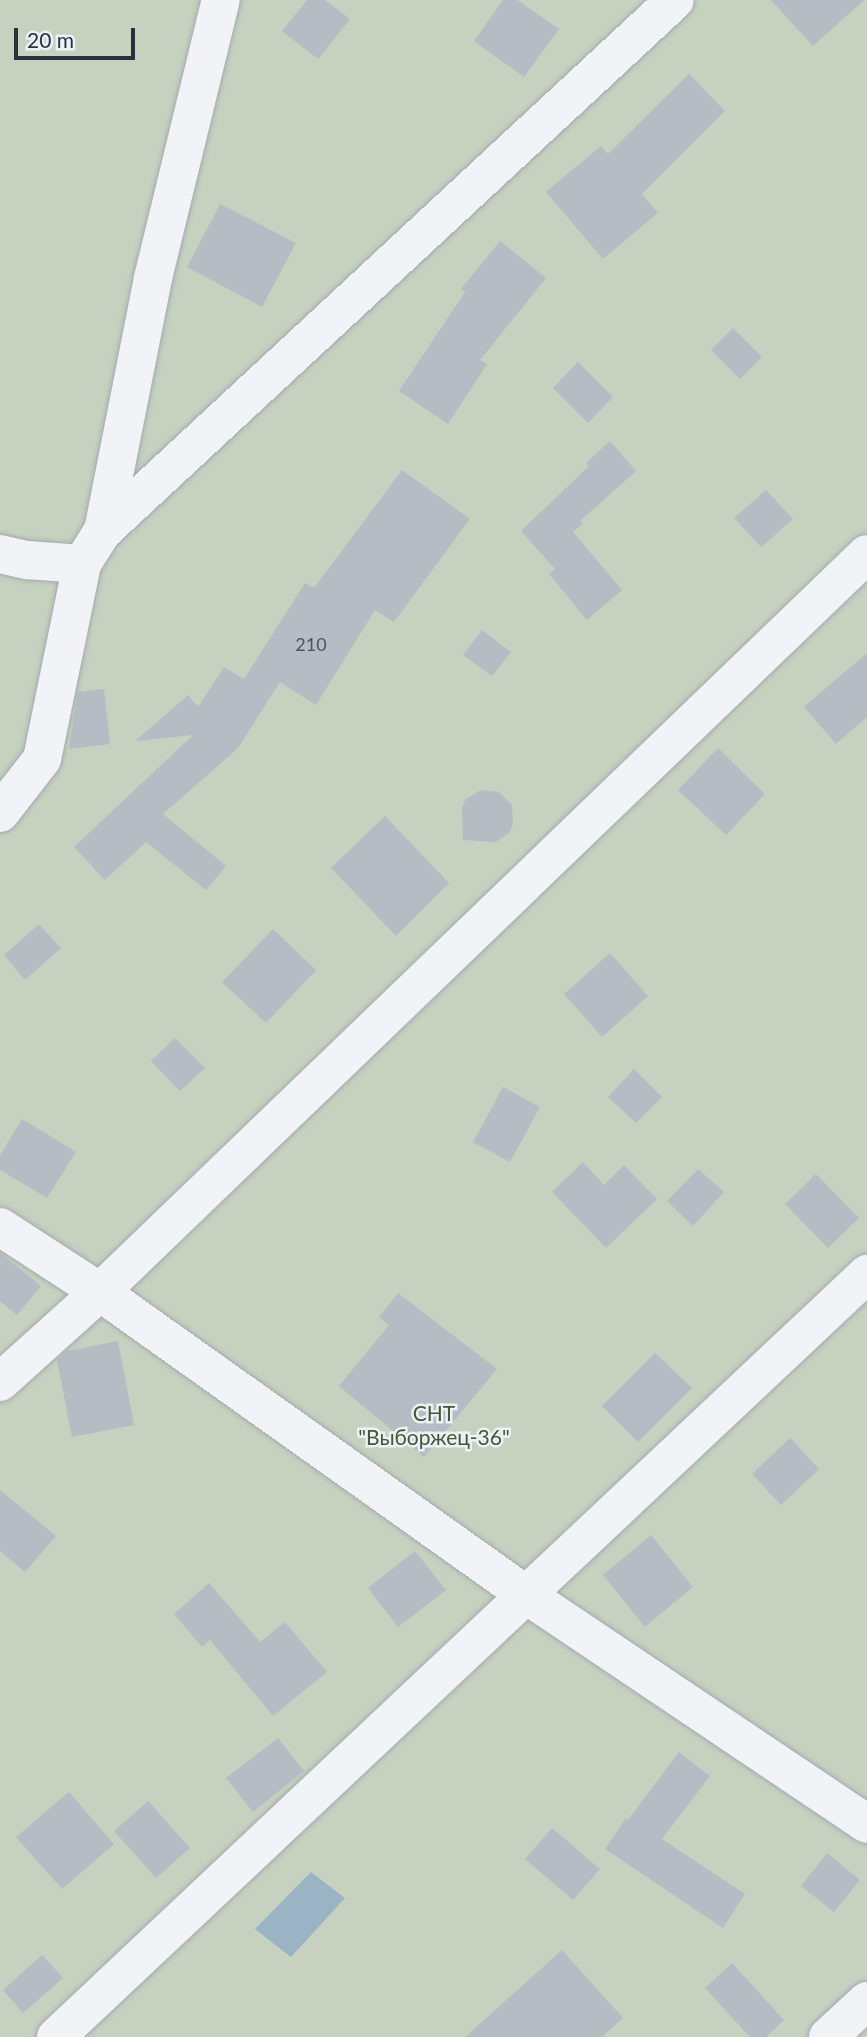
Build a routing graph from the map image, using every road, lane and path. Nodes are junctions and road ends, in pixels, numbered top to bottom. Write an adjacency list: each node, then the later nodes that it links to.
1 (221, 0): 3 (street)
2 (675, 0): 3 (street)
3 (103, 531): 6 (street)
4 (0, 554): 6 (street)
5 (867, 554): 10 (street)
6 (82, 564): 7 (street)
7 (0, 813)
8 (0, 1227): 10 (street)
9 (867, 1274): 12 (street)
10 (100, 1292): 11 (street); 12 (street)
11 (0, 1382)
12 (525, 1594): 13 (street); 15 (street)
13 (867, 1824)
14 (867, 2001): 16 (street)
15 (56, 2037)
16 (828, 2037)

